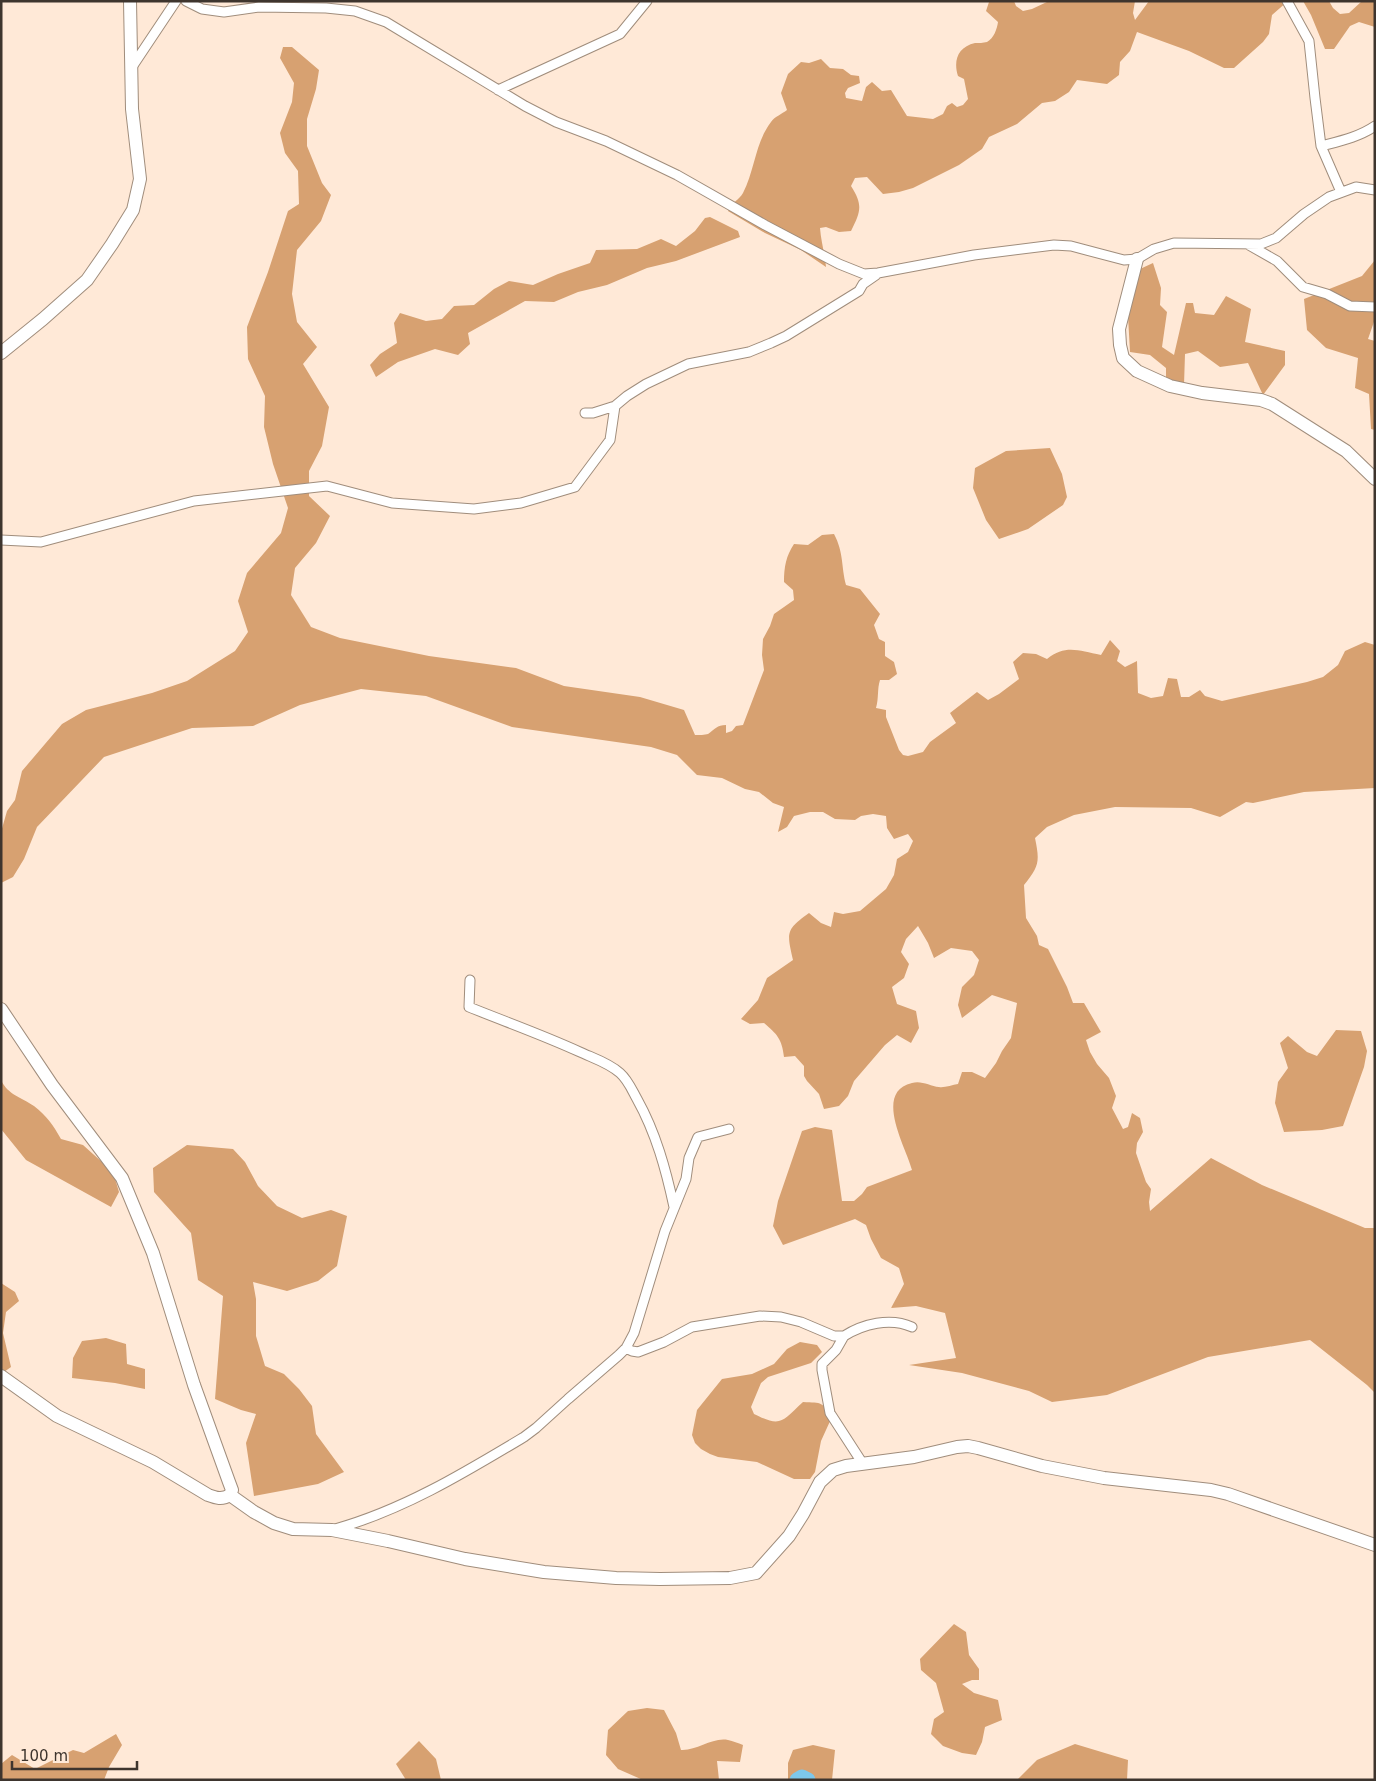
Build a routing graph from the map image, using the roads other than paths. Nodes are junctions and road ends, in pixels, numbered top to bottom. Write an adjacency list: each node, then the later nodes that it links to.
1 (130, 1): 6 (street)
2 (176, 1): 6 (street)
3 (186, 1): 7 (street)
4 (647, 1): 7 (street)
5 (1287, 1): 9 (street)
6 (132, 67): 16 (street)
7 (498, 90): 14 (street)
8 (1375, 126): 9 (street)
9 (1321, 146): 11 (street)
10 (1375, 190): 11 (street)
11 (1341, 192): 12 (street)
12 (1247, 244): 13 (street); 15 (street)
13 (1137, 259): 14 (street); 19 (street)
14 (878, 273): 17 (street)
15 (1375, 307)
16 (1, 353)
17 (615, 406): 18 (street); 20 (street)
18 (584, 413)
19 (1375, 479)
20 (1, 540)
21 (470, 980): 24 (street)
22 (1, 1009): 30 (street)
23 (729, 1129): 24 (street)
24 (674, 1208): 27 (street)
25 (912, 1327): 26 (street)
26 (844, 1336): 27 (street); 29 (street)
27 (626, 1348): 31 (street)
28 (1, 1376): 30 (street)
29 (863, 1464): 31 (street); 32 (street)
30 (230, 1495): 31 (street)
31 (332, 1530)
32 (1375, 1545)

